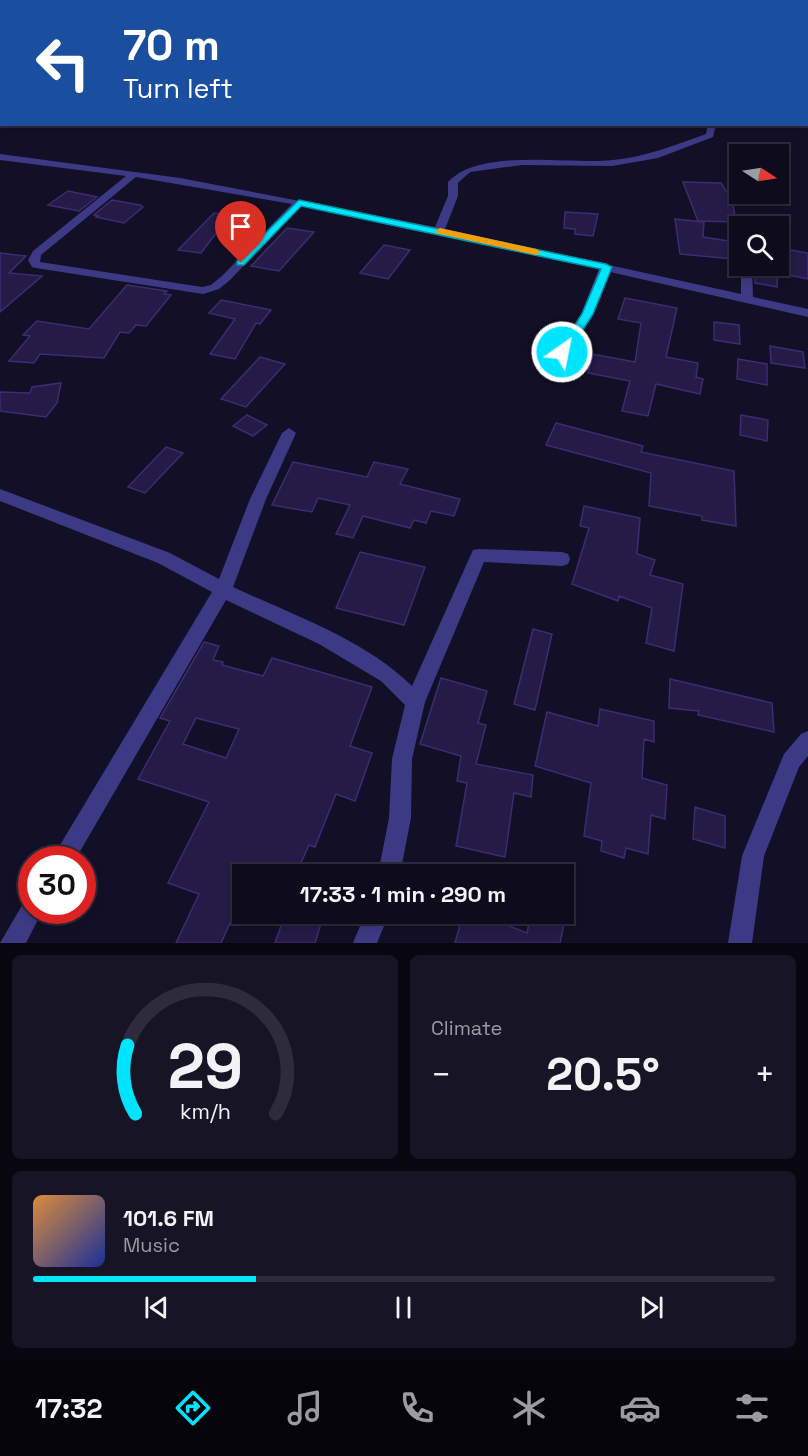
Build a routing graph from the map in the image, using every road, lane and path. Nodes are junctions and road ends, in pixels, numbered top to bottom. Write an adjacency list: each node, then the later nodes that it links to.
1 (712, 126): 5 (street)
2 (0, 158): 3 (street)
3 (133, 175): 4 (street); 4 (street)
4 (299, 203): 5 (street)
5 (438, 230): 6 (street)
6 (606, 267): 8 (street); 10 (street)
7 (747, 276): 8 (street)
8 (747, 299): 9 (street)
9 (808, 313)
10 (562, 352)
11 (289, 433): 14 (street)
12 (0, 495): 14 (street)
13 (562, 559): 15 (street)
14 (223, 590): 15 (street); 17 (street)
15 (415, 702): 18 (street)
16 (808, 741): 23 (street)
17 (70, 846)
18 (391, 864)
19 (24, 924): 21 (street)
20 (373, 924): 22 (street)
21 (12, 943)
22 (365, 943)
23 (740, 943)

